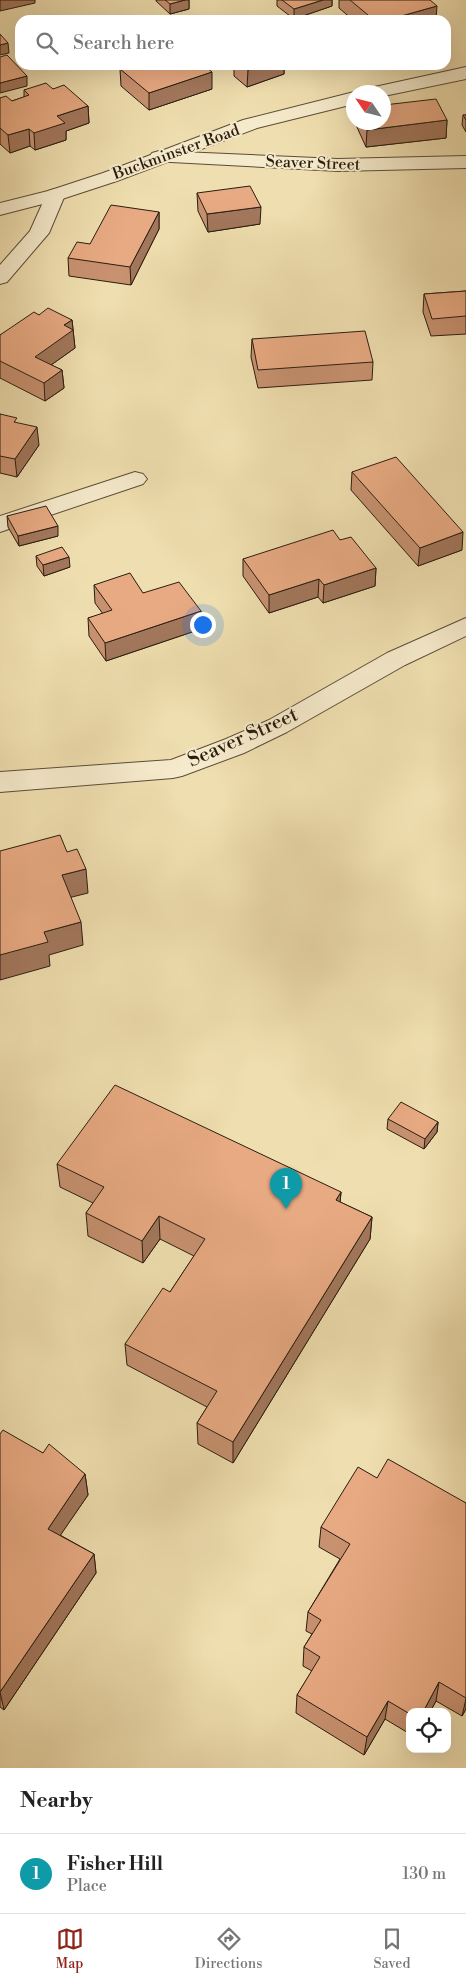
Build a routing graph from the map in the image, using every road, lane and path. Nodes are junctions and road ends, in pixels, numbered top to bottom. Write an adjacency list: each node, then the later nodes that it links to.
1 (466, 73): 2 (street)
2 (391, 89)
3 (346, 100): 4 (street, Buckminster Road)
4 (160, 157): 5 (street, Seaver Street); 6 (street, Buckminster Road)
5 (466, 162)
6 (55, 195): 7 (street, Buckminster Road); 8 (street)
7 (0, 209)
8 (0, 278)
9 (135, 479): 10 (street)
10 (0, 524)
11 (466, 626): 12 (street, Seaver Street)
12 (0, 782)

